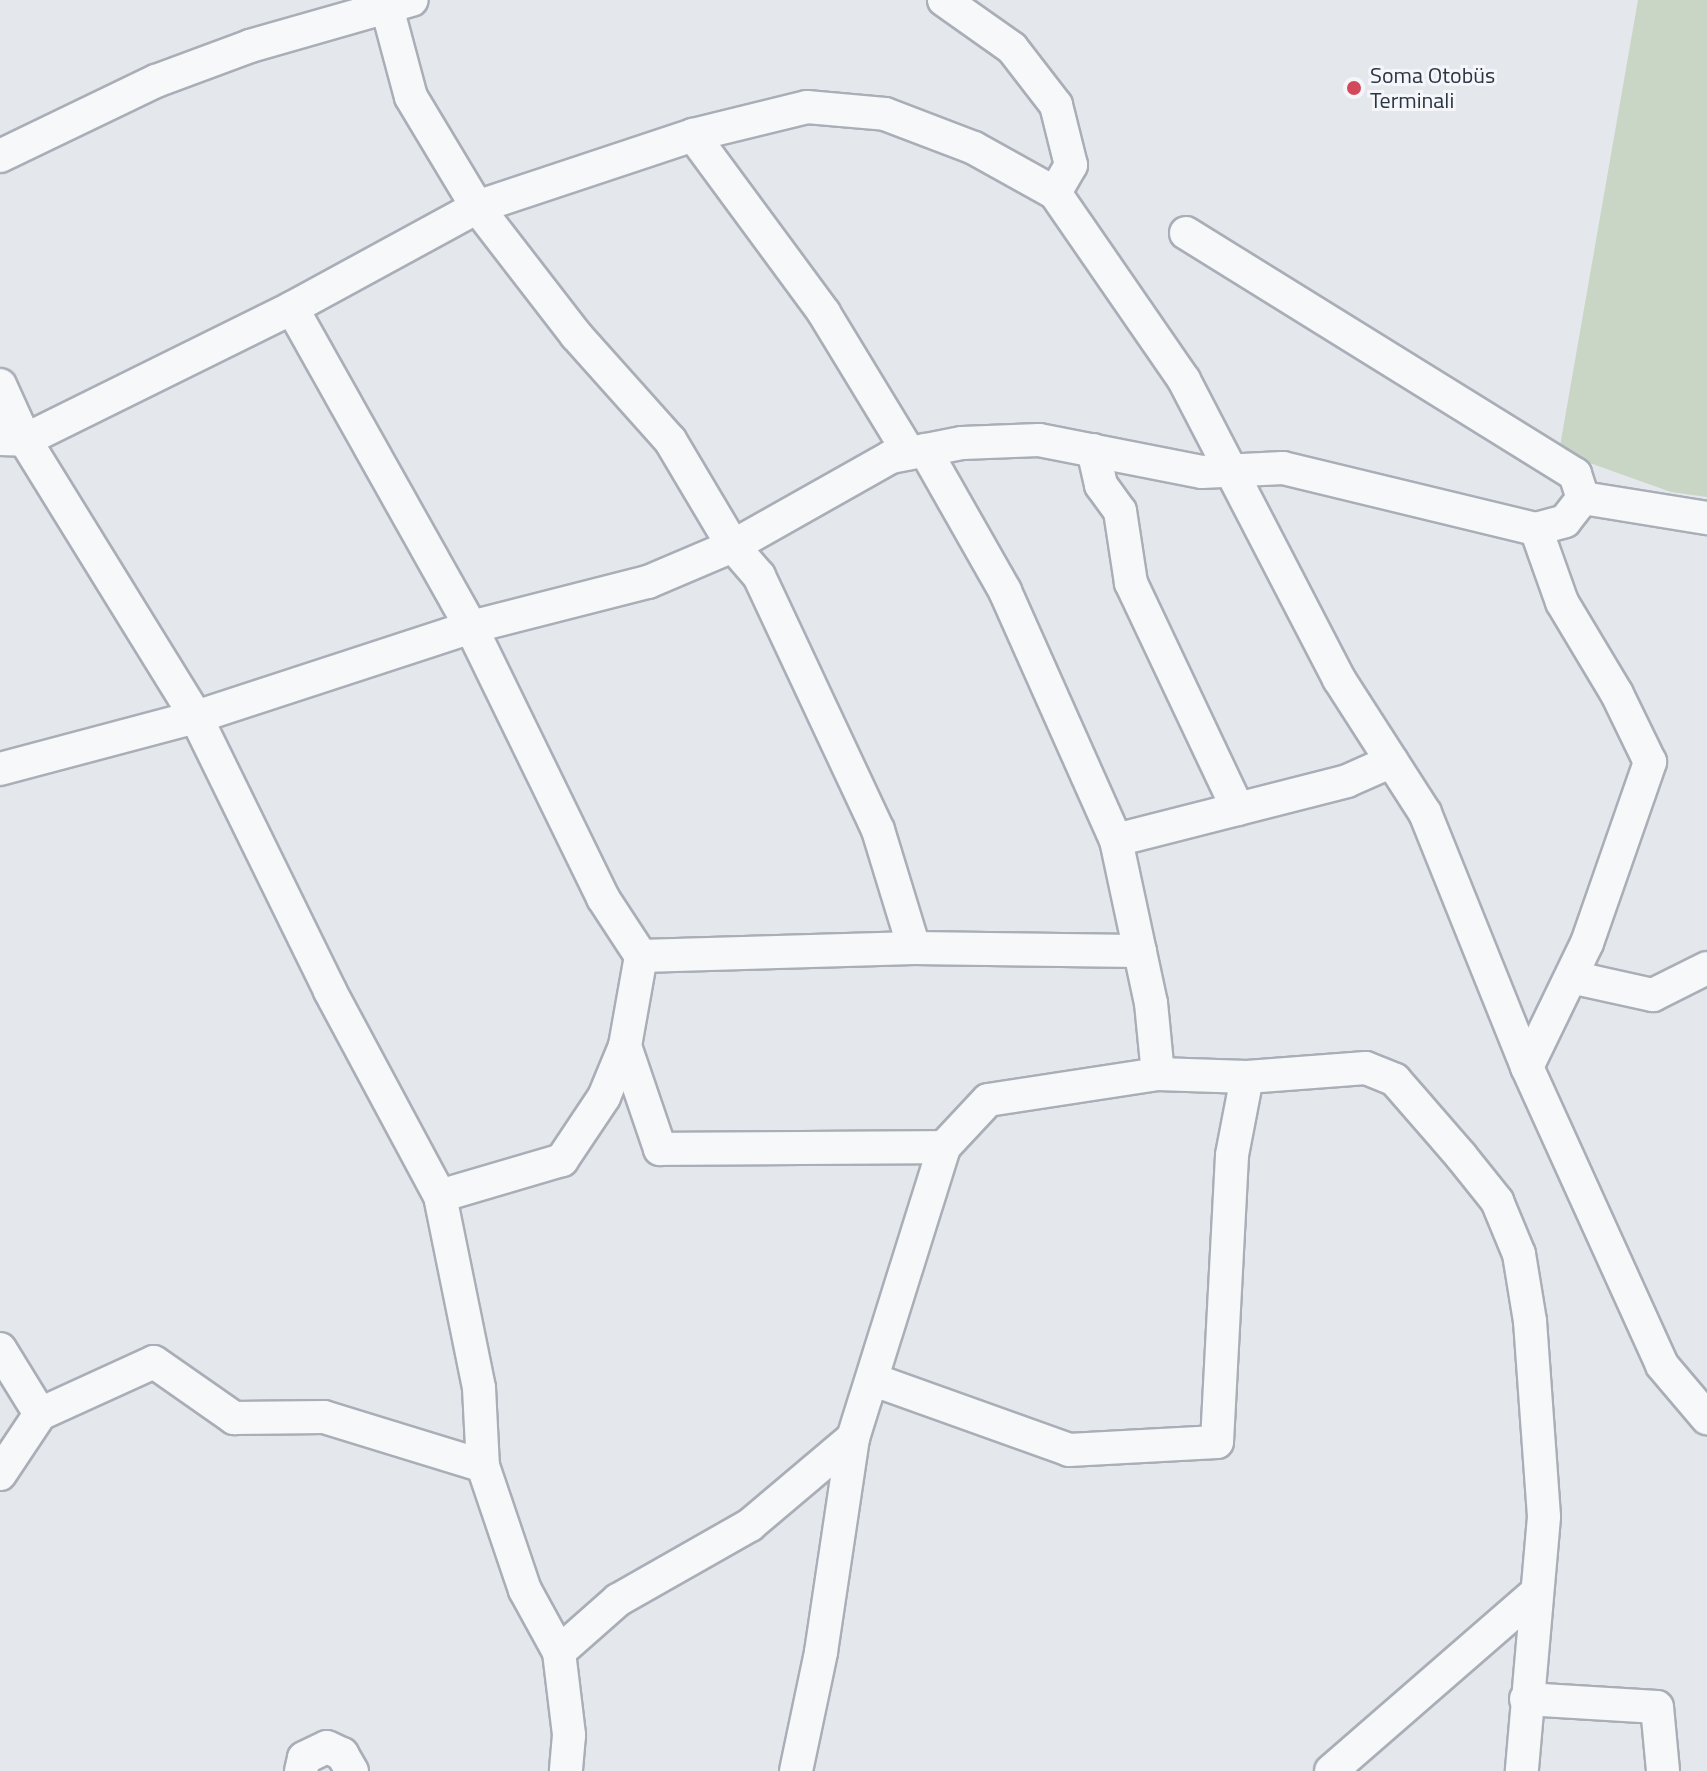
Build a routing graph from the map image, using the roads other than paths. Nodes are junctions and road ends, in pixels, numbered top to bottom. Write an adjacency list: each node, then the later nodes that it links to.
1 (944, 0): 5 (street)
2 (395, 2): 4 (street); 6 (street)
3 (693, 135): 5 (street); 6 (street); 12 (street)
4 (0, 156)
5 (1055, 193): 13 (street)
6 (477, 207): 8 (street); 17 (street)
7 (1186, 233): 14 (street)
8 (292, 308): 10 (street); 18 (street)
9 (0, 385): 10 (street)
10 (13, 439): 19 (street)
11 (1093, 450): 12 (street); 13 (street); 22 (street)
12 (917, 452): 17 (street); 23 (street)
13 (1230, 471): 16 (street); 20 (street)
14 (1583, 498): 15 (street); 16 (street)
15 (1707, 518)
16 (1536, 529): 28 (street)
17 (733, 546): 18 (street); 24 (street)
18 (471, 627): 19 (street); 26 (street)
19 (196, 717): 21 (street); 34 (street)
20 (1392, 761): 22 (street); 30 (street)
21 (0, 769)
22 (1238, 809): 23 (street)
23 (1116, 840): 25 (street)
24 (914, 948): 25 (street); 26 (street)
25 (1140, 951): 31 (street)
26 (641, 956): 29 (street)
27 (1707, 968): 28 (street)
28 (1571, 977): 30 (street)
29 (625, 1046): 33 (street); 34 (street)
30 (1527, 1067): 38 (street)
31 (1158, 1074): 32 (street); 33 (street)
32 (1247, 1077): 36 (street); 42 (street)
33 (944, 1147): 36 (street)
34 (440, 1196): 40 (street)
35 (0, 1349): 37 (street)
36 (874, 1380): 39 (street)
37 (40, 1414): 40 (street); 41 (street)
38 (1707, 1418)
39 (853, 1438): 43 (street); 48 (street)
40 (483, 1466): 43 (street)
41 (0, 1474)
42 (1536, 1593): 44 (street); 49 (street)
43 (559, 1652): 47 (street)
44 (1526, 1699): 50 (street); 51 (street)
45 (301, 1771): 46 (street)
46 (352, 1771)
47 (566, 1771)
48 (796, 1771)
49 (1331, 1771)
50 (1522, 1771)
51 (1663, 1771)

